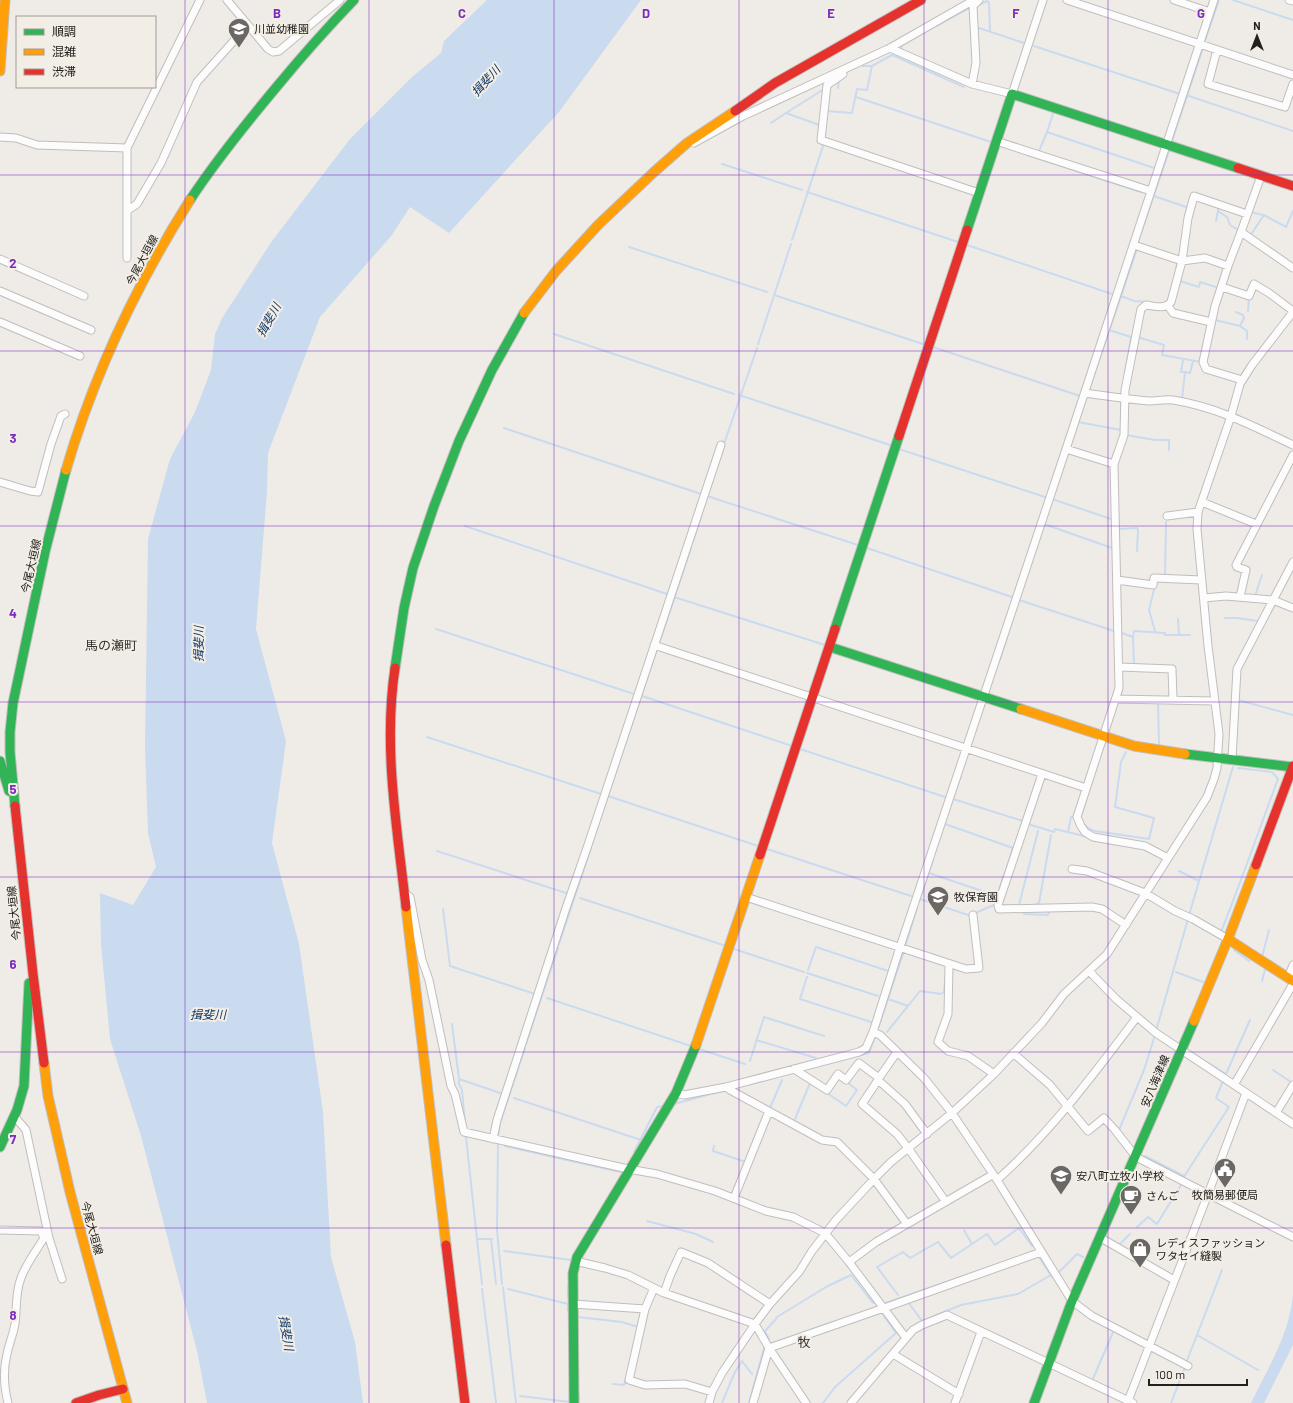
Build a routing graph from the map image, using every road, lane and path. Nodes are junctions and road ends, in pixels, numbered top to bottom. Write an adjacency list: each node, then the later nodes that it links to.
1 (5, 0): 21 (street)
2 (200, 0): 30 (street)
3 (227, 0): 16 (street)
4 (340, 0): 16 (street)
5 (354, 0): 91 (street, 今尾大垣線)
6 (921, 0): 28 (street)
7 (974, 0): 18 (street)
8 (980, 0): 23 (street)
9 (1043, 0): 25 (street)
10 (1066, 0): 17 (street)
11 (1174, 0): 15 (street)
12 (1214, 0): 15 (street)
13 (1289, 0): 14 (street)
14 (1293, 1)
15 (1210, 12): 17 (street)
16 (248, 25): 35 (street)
17 (1199, 44): 19 (street); 29 (street)
18 (890, 48): 20 (street); 23 (street)
19 (1217, 50): 22 (street); 24 (street)
20 (857, 64): 28 (street); 34 (street)
21 (0, 71)
22 (1293, 75)
23 (972, 84): 25 (street)
24 (1293, 84)
25 (1012, 94): 27 (street); 29 (street)
26 (0, 137): 30 (street)
27 (996, 141): 33 (street); 34 (street)
28 (688, 143): 94 (street)
29 (1166, 145): 31 (street); 33 (street)
30 (127, 148): 35 (street)
31 (1261, 176): 32 (street); 36 (street)
32 (1293, 186)
33 (1151, 191): 38 (street)
34 (979, 193): 76 (street)
35 (128, 210): 39 (street)
36 (1247, 214): 37 (street); 41 (street)
37 (1241, 232): 42 (street); 43 (street)
38 (1134, 245): 41 (street); 54 (street)
39 (127, 258)
40 (0, 259): 46 (street)
41 (1182, 261): 42 (street); 47 (street)
42 (1228, 266): 44 (street)
43 (1293, 268)
44 (1222, 287): 48 (street); 50 (street)
45 (0, 291): 51 (street)
46 (84, 296)
47 (1168, 306): 50 (street); 55 (street)
48 (1293, 311): 53 (street)
49 (0, 322): 52 (street)
50 (1211, 322): 53 (street)
51 (90, 330)
52 (80, 356)
53 (1242, 380): 57 (street)
54 (1085, 393): 55 (street); 60 (street)
55 (1125, 399): 57 (street); 62 (street)
56 (65, 414): 63 (street)
57 (1231, 416): 59 (street); 64 (street)
58 (721, 445): 75 (street)
59 (1293, 445)
60 (1066, 449): 62 (street); 79 (street)
61 (1293, 455): 67 (street)
62 (1114, 464): 69 (street)
63 (0, 482)
64 (1202, 502): 65 (street); 67 (street)
65 (1198, 512): 66 (street); 70 (street)
66 (1167, 516)
67 (1256, 524): 71 (street)
68 (1293, 562): 73 (street)
69 (1117, 580): 70 (street); 77 (street)
70 (1202, 580): 72 (street)
71 (1240, 597): 72 (street); 73 (street)
72 (1204, 598): 82 (street)
73 (1273, 600): 74 (street); 86 (street)
74 (1293, 608)
75 (654, 645): 78 (street); 126 (street)
76 (830, 647): 78 (street); 79 (street)
77 (1119, 667): 80 (street); 81 (street)
78 (813, 698): 84 (street); 96 (street)
79 (983, 698): 83 (street); 84 (street)
80 (1116, 699): 81 (street); 83 (street)
81 (1173, 699): 82 (street)
82 (1214, 701): 85 (street)
83 (1103, 737): 85 (street); 90 (street)
84 (967, 748): 89 (street); 100 (street)
85 (1218, 758): 86 (street); 92 (street)
86 (1232, 759): 88 (street)
87 (0, 761): 91 (street)
88 (1293, 767): 99 (street, 安八海津線)
89 (1042, 774): 90 (street); 98 (street)
90 (1086, 788): 92 (street)
91 (15, 800): 104 (street, 今尾大垣線)
92 (1168, 858): 95 (street)
93 (1072, 869): 95 (street)
94 (405, 893): 126 (street); 169 (street)
95 (1145, 893): 98 (street); 99 (street)
96 (746, 897): 100 (street); 117 (street)
97 (973, 915): 101 (street)
98 (1126, 925): 103 (street)
99 (1228, 939): 105 (street); 108 (street, 安八海津線)
100 (900, 947): 101 (street); 107 (street)
101 (949, 964): 112 (street)
102 (1293, 965): 105 (street)
103 (1089, 971): 106 (street); 110 (street)
104 (33, 974): 123 (street); 161 (street, 今尾大垣線)
105 (1291, 981): 114 (street)
106 (1137, 1017): 108 (street); 119 (street)
107 (873, 1032): 109 (street); 111 (street)
108 (1182, 1051): 114 (street); 129 (street, 安八海津線)
109 (898, 1052): 113 (street); 121 (street)
110 (1013, 1053): 112 (street); 119 (street)
111 (794, 1069): 113 (street); 116 (street)
112 (994, 1074): 121 (street)
113 (879, 1079): 125 (street); 128 (street)
114 (1234, 1085): 118 (street)
115 (1293, 1085): 122 (street)
116 (726, 1087): 117 (street); 120 (street)
117 (676, 1093): 130 (street)
118 (1246, 1093): 122 (street); 133 (street)
119 (1068, 1106): 129 (street); 132 (street)
120 (769, 1111): 131 (street); 134 (street)
121 (952, 1113): 125 (street); 132 (street)
122 (1276, 1113): 124 (street)
123 (15, 1117): 127 (street); 144 (street)
124 (1293, 1124)
125 (927, 1134): 128 (street)
126 (493, 1139): 130 (street)
127 (0, 1147)
128 (908, 1148): 131 (street); 135 (street)
129 (1136, 1157): 133 (street); 140 (street, 安八海津線)
130 (628, 1170): 134 (street); 142 (street)
131 (874, 1178): 136 (street); 138 (street)
132 (995, 1178): 135 (street); 141 (street)
133 (1208, 1194): 139 (street); 145 (street)
134 (734, 1198): 138 (street)
135 (946, 1202): 136 (street)
136 (908, 1224): 143 (street)
137 (0, 1230): 164 (street)
138 (826, 1233): 143 (street); 150 (street)
139 (1293, 1237)
140 (1101, 1238): 145 (street); 148 (street, 安八海津線)
141 (1041, 1252): 148 (street); 151 (street)
142 (576, 1261): 146 (street); 149 (street)
143 (849, 1262): 151 (street)
144 (62, 1279)
145 (1174, 1280): 156 (street)
146 (654, 1288): 147 (street); 152 (street)
147 (664, 1293): 150 (street); 153 (street)
148 (1072, 1301): 156 (street); 159 (street, 安八海津線)
149 (573, 1304): 152 (street); 170 (street)
150 (770, 1304): 153 (street)
151 (884, 1308): 155 (street); 157 (street)
152 (645, 1309): 162 (street)
153 (755, 1324): 157 (street); 162 (street)
154 (981, 1332): 155 (street); 159 (street); 163 (street)
155 (906, 1338): 158 (street)
156 (1149, 1346): 160 (street); 165 (street)
157 (769, 1348): 172 (street); 173 (street)
158 (893, 1354): 163 (street); 174 (street)
159 (1049, 1363): 165 (street); 176 (street, 安八海津線)
160 (1188, 1366)
161 (123, 1389): 167 (street); 168 (street, 今尾大垣線)
162 (712, 1392): 171 (street)
163 (959, 1394): 175 (street)
164 (3, 1395): 166 (street)
165 (1130, 1402)
166 (8, 1403)
167 (76, 1403)
168 (127, 1403)
169 (465, 1403)
170 (574, 1403)
171 (709, 1403)
172 (753, 1403)
173 (806, 1403)
174 (851, 1403)
175 (955, 1403)
176 (1034, 1403)

